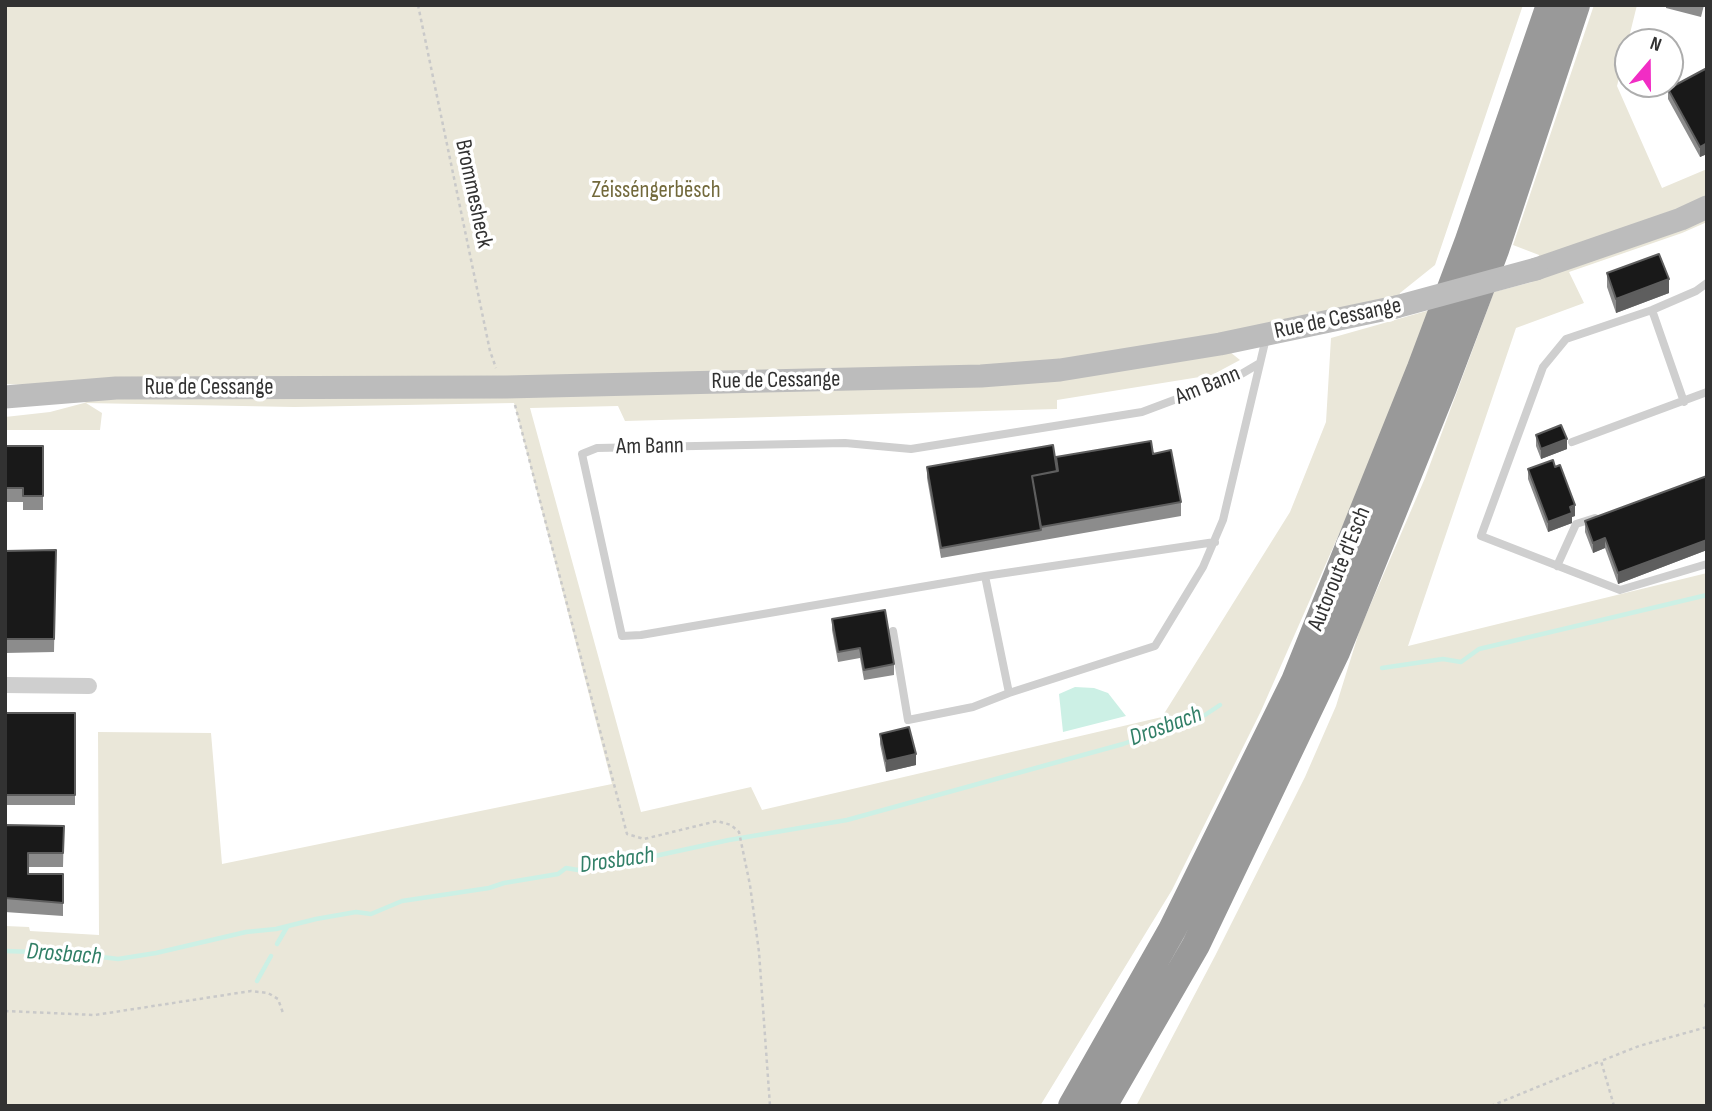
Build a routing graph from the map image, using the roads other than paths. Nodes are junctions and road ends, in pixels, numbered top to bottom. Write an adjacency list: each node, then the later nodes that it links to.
1 (1550, 5): 22 (highway, Autoroute d'Esch)
2 (1576, 5): 20 (highway, Autoroute d'Esch)
3 (1707, 207): 6 (main road, Rue de Cessange, bridge)
4 (1707, 283): 5 (lane)
5 (1652, 310): 10 (lane); 15 (lane)
6 (1267, 335): 7 (lane, Am Bann); 9 (main road, Rue de Cessange)
7 (1260, 363): 13 (lane, Am Bann); 16 (lane, Am Bann)
8 (1707, 392): 10 (lane)
9 (5, 397)
10 (1684, 402): 11 (lane)
11 (1572, 442)
12 (1602, 515): 15 (lane)
13 (1215, 542): 16 (lane, Am Bann); 21 (lane, Am Bann)
14 (1707, 564): 15 (lane)
15 (1557, 566)
16 (985, 576): 21 (lane)
17 (893, 631): 21 (lane, Am Bann)
18 (5, 685): 19 (street)
19 (89, 686)
20 (1319, 689): 23 (highway, Autoroute d'Esch); 24 (highway)
21 (1009, 693)
22 (1072, 1106)
23 (1103, 1106)
24 (1120, 1106)

